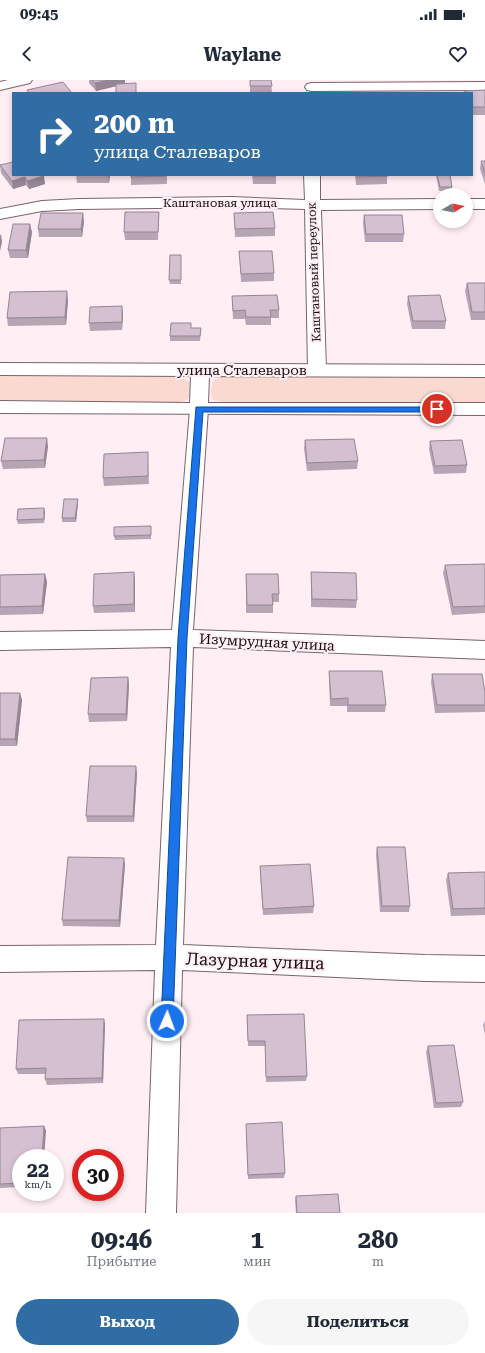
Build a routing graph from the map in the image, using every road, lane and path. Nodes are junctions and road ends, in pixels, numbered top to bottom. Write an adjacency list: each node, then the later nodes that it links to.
1 (25, 80): 2 (street)
2 (0, 86)
3 (485, 86): 4 (street)
4 (312, 87)
5 (312, 176): 9 (street, Каштановый переулок)
6 (433, 204): 9 (street, Каштановая улица)
7 (473, 204): 8 (street)
8 (485, 204)
9 (312, 205): 10 (street, Каштановая улица); 12 (street, Каштановый переулок)
10 (0, 214)
11 (0, 369): 13 (street, улица Сталеваров)
12 (317, 370): 13 (street, улица Сталеваров); 14 (street, улица Сталеваров)
13 (200, 371): 16 (street)
14 (485, 371)
15 (0, 407): 16 (street)
16 (199, 409): 17 (street); 18 (street)
17 (485, 409)
18 (182, 638): 19 (street, Изумрудная улица); 20 (street, Изумрудная улица); 21 (street)
19 (0, 641)
20 (485, 650)
21 (169, 957): 22 (street, Лазурная улица); 23 (street, Лазурная улица); 24 (street)
22 (0, 959)
23 (485, 969)
24 (161, 1213)

